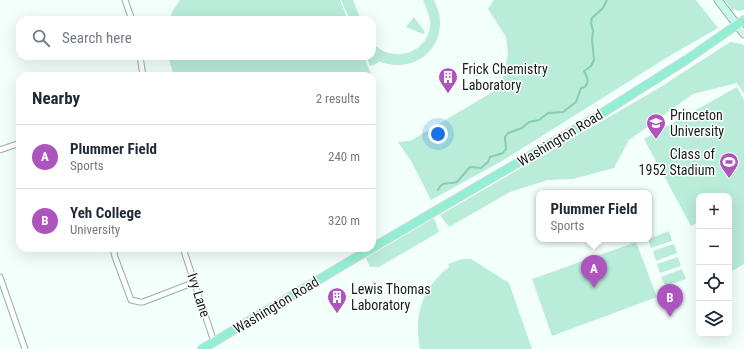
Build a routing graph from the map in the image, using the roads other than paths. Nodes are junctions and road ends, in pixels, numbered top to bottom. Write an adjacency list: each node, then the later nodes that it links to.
1 (718, 0): 4 (street)
2 (126, 3): 3 (street)
3 (131, 16)
4 (741, 23): 5 (street); 10 (main road, Washington Road)
5 (744, 34)
6 (141, 60): 7 (street)
7 (142, 72)
8 (16, 144): 9 (street)
9 (0, 150)
10 (376, 246)
11 (114, 252): 15 (street)
12 (185, 252): 15 (street, Ivy Lane)
13 (365, 252): 16 (main road, Washington Road)
14 (0, 277): 17 (street)
15 (194, 282): 16 (street, Ivy Lane)
16 (214, 342): 18 (main road, Washington Road)
17 (25, 349)
18 (202, 349)

